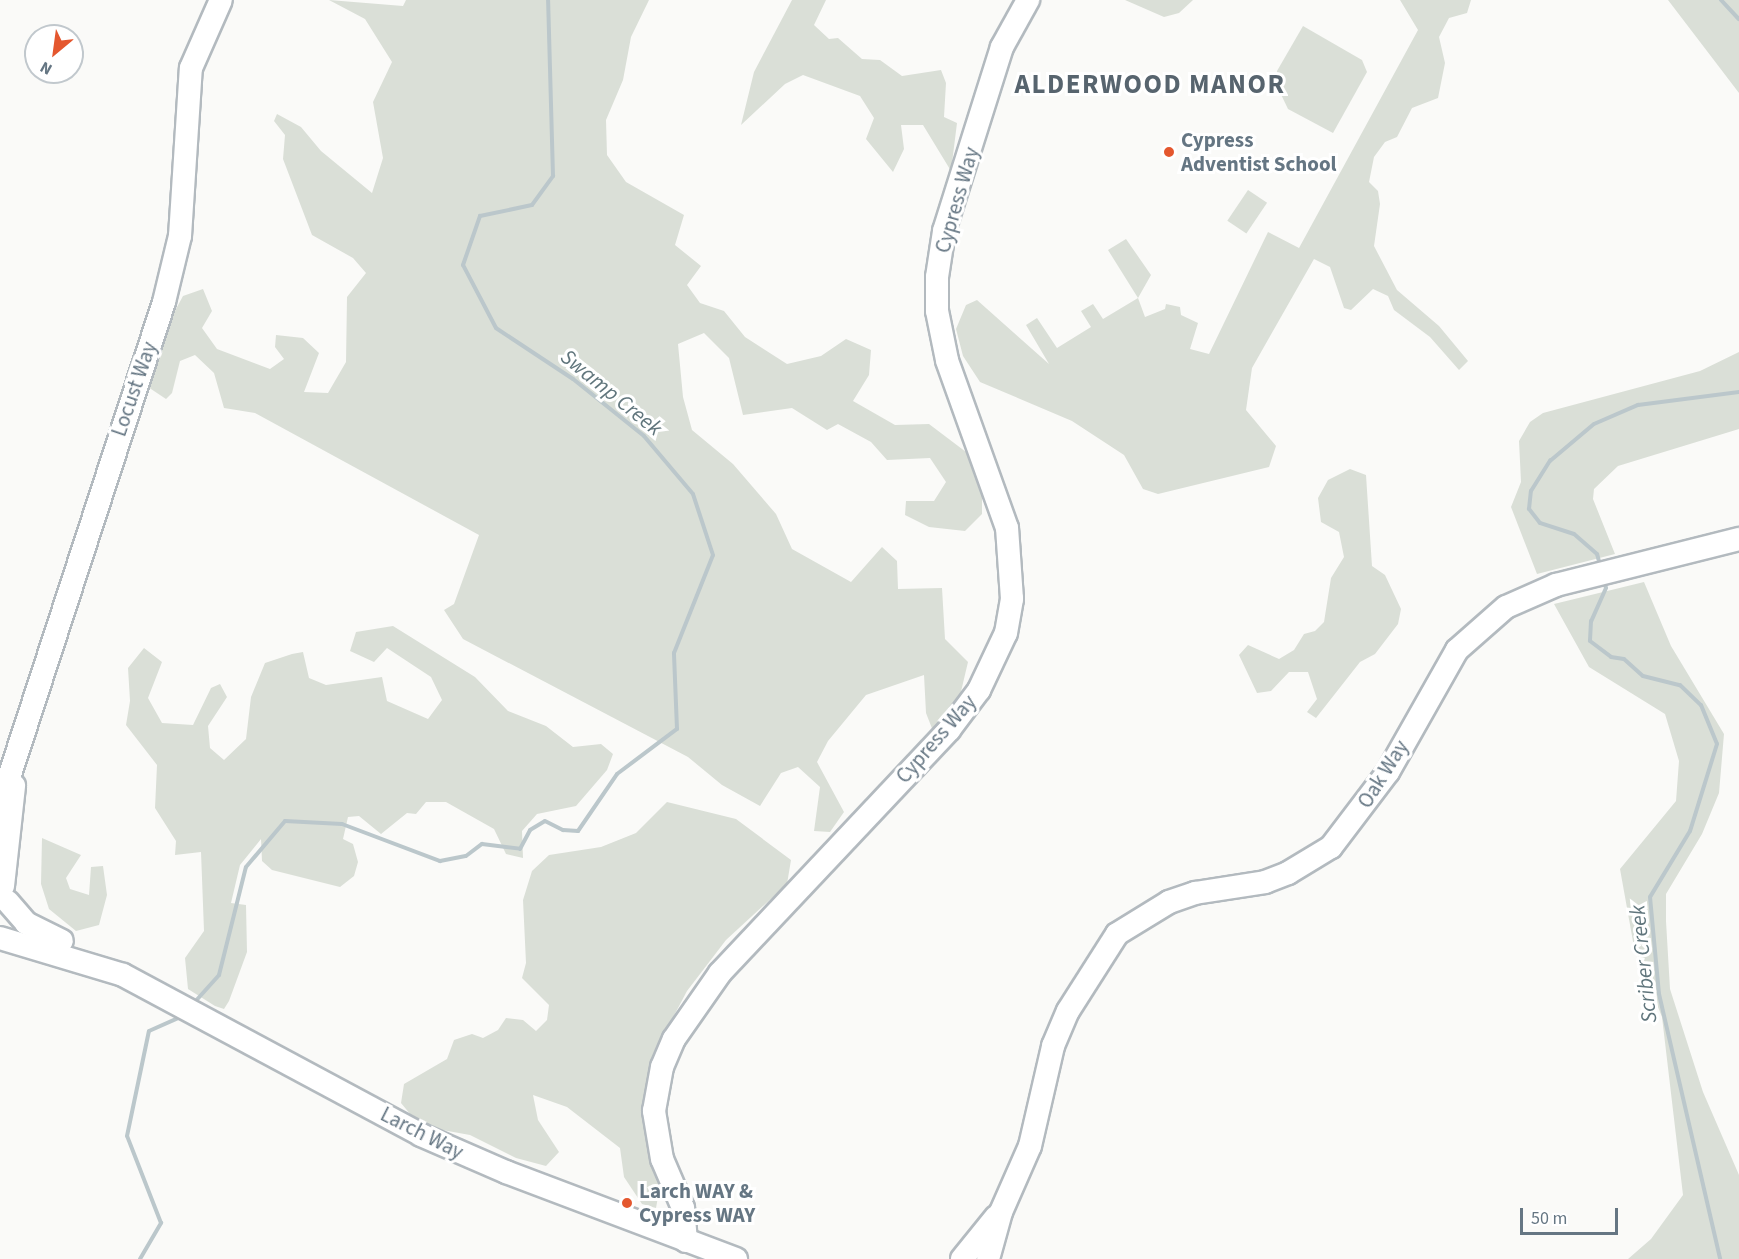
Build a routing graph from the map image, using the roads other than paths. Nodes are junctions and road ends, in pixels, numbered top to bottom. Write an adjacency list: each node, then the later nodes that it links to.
1 (221, 0): 4 (street, Locust Way)
2 (1028, 0): 11 (street, Cypress Way)
3 (1739, 539): 10 (street, Oak Way)
4 (12, 773): 5 (street, Locust Way); 6 (street, Locust Way)
5 (0, 805)
6 (4, 890): 7 (street, Locust Way); 9 (street, Larch Way)
7 (0, 927)
8 (0, 938): 9 (street, Larch Way)
9 (123, 975): 11 (street, Larch Way)
10 (1001, 1212): 13 (street); 14 (street)
11 (686, 1241): 12 (street, Larch Way)
12 (736, 1259)
13 (963, 1259)
14 (988, 1259)

